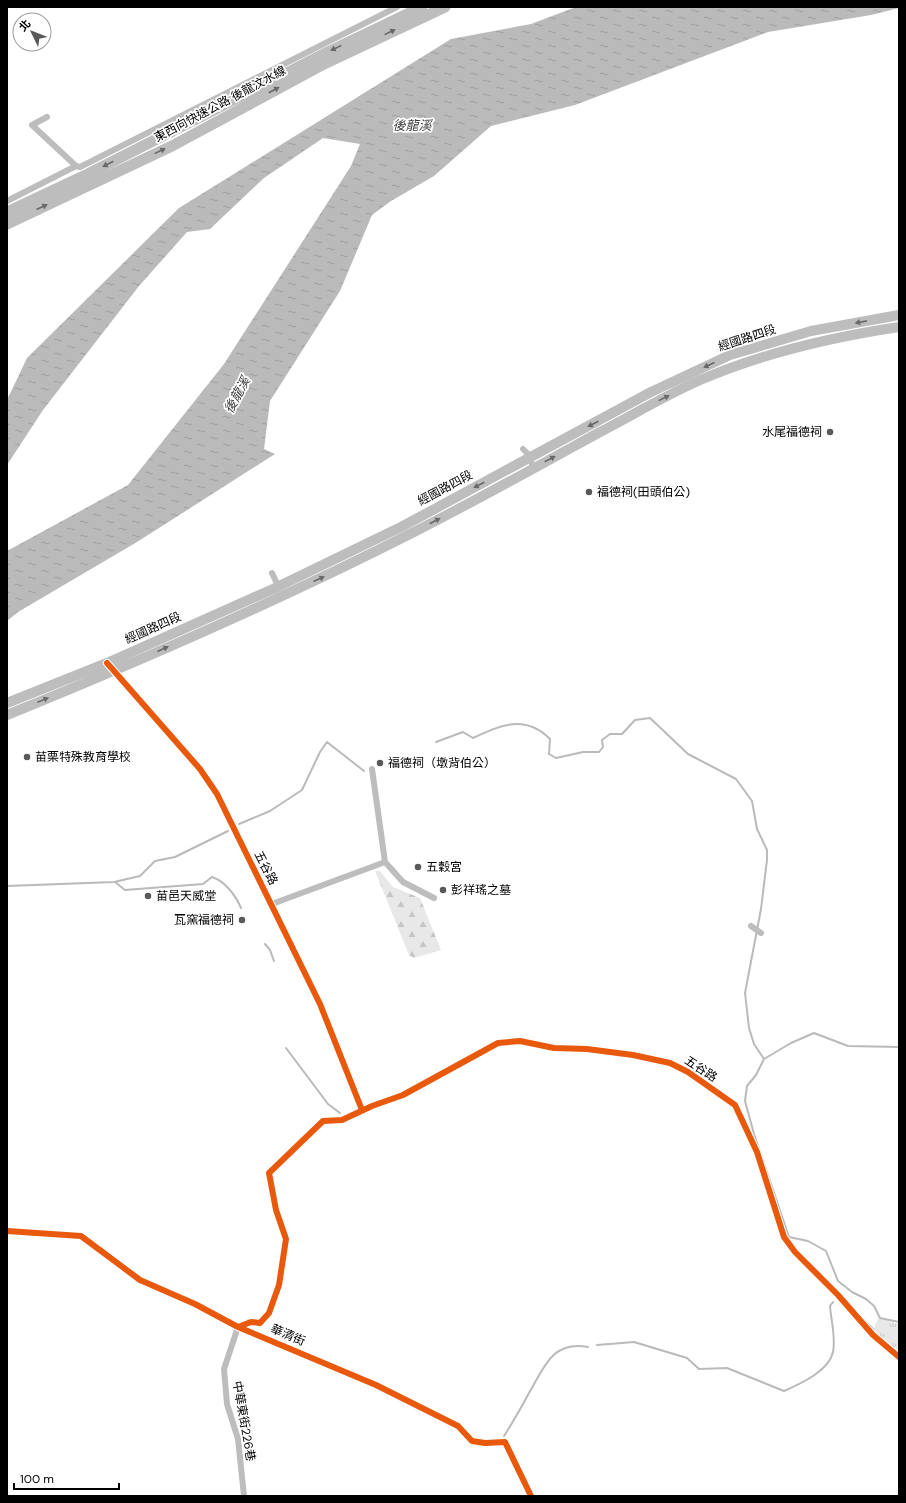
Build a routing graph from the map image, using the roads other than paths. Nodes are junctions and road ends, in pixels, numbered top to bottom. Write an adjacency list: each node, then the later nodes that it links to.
1 (397, 7): 5 (street)
2 (422, 7): 7 (highway, 東西向快速公路 後龍汶水線, one-way to 7)
3 (445, 7): 8 (highway, 東西向快速公路 後龍汶水線, one-way to 3)
4 (47, 117): 5 (street)
5 (76, 166): 6 (street)
6 (7, 201)
7 (7, 212)
8 (7, 224)
9 (899, 315): 12 (main road, 經國路四段, one-way to 12)
10 (899, 327): 13 (main road, 經國路四段, one-way to 10)
11 (523, 449): 12 (street)
12 (529, 458): 13 (street); 15 (main road, 經國路四段, one-way to 15)
13 (534, 468): 15 (main road, 經國路四段, one-way to 13)
14 (272, 573): 15 (street)
15 (281, 590): 16 (main road, 經國路四段); 17 (main road, 經國路四段, one-way to 15)
16 (107, 663): 17 (street, 五谷路); 18 (main road, 經國路四段)
17 (113, 672): 19 (main road, 經國路四段, one-way to 17); 23 (street, 五谷路)
18 (7, 703)
19 (7, 715)
20 (372, 769): 21 (street)
21 (385, 862): 22 (street); 23 (street)
22 (434, 898)
23 (272, 904): 26 (street, 五谷路)
24 (751, 926): 25 (street)
25 (761, 933)
26 (362, 1110): 28 (street, 五谷路); 29 (street, 五谷路)
27 (7, 1231): 28 (street, 華清街)
28 (238, 1327): 30 (street, 中華東街226巷); 31 (street, 華清街)
29 (899, 1357)
30 (244, 1496)
31 (531, 1496)

